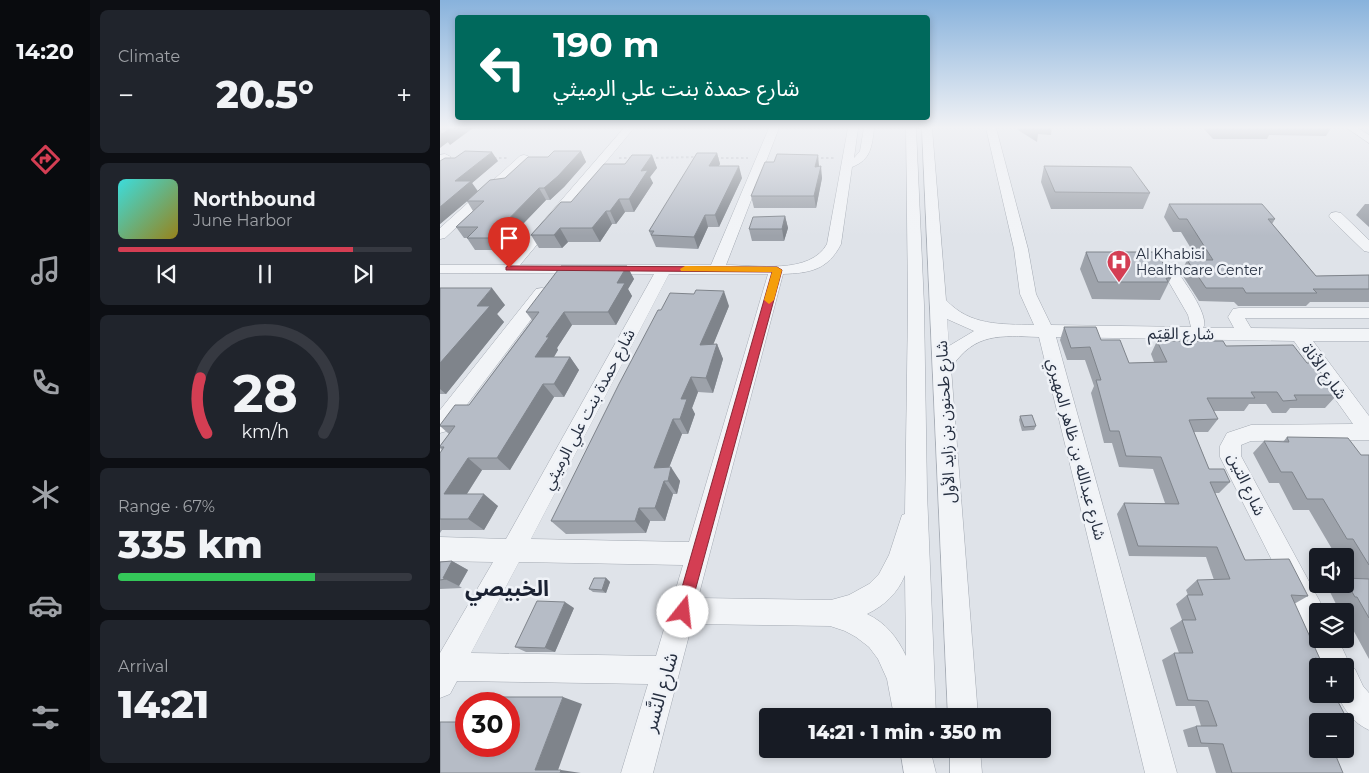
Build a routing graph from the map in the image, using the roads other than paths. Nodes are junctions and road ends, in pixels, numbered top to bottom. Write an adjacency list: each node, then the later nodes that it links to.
1 (517, 164): 9 (street)
2 (598, 164): 11 (street)
3 (759, 164): 15 (street)
4 (847, 164): 16 (street)
5 (912, 164): 34 (street, شارع طحنون بن زايد الأول)
6 (929, 164): 19 (street, شارع طحنون بن زايد الأول)
7 (1000, 164): 24 (street, شارع عبدالله بن ظاهر المهيري)
8 (1336, 216): 10 (street)
9 (440, 236)
10 (1366, 242)
11 (509, 268): 12 (street); 13 (street)
12 (448, 269): 18 (street)
13 (560, 269): 14 (street); 32 (street)
14 (664, 269): 15 (street); 36 (street, شارع حمدة بنت علي الرميثي)
15 (716, 269): 16 (street)
16 (777, 270): 37 (street, شارع النَّسر)
17 (1174, 277): 22 (street)
18 (440, 285)
19 (938, 302): 23 (street, شارع القِيَم); 31 (street, شارع طحنون بن زايد الأول)
20 (1330, 313): 21 (street); 27 (street); 29 (street)
21 (1369, 313)
22 (1197, 324): 25 (street); 26 (street)
23 (994, 330): 24 (street, شارع القِيَم); 31 (street, شارع القِيَم)
24 (1046, 332): 25 (street, شارع القِيَم); 54 (street, شارع عبدالله بن ظاهر المهيري)
25 (1086, 332): 26 (street, شارع القِيَم)
26 (1214, 334): 27 (street, شارع القِيَم)
27 (1246, 334): 28 (street, شارع القِيَم)
28 (1299, 335): 29 (street, شارع القِيَم); 33 (street, شارع الأناة)
29 (1348, 335): 30 (street, شارع القِيَم)
30 (1369, 335)
31 (942, 366): 46 (street, شارع طحنون بن زايد الأول)
32 (440, 425)
33 (1369, 432): 38 (street, شارع التين)
34 (916, 492): 40 (street); 45 (street, شارع طحنون بن زايد الأول)
35 (440, 549): 36 (street)
36 (511, 550): 37 (street); 42 (street, شارع حمدة بنت علي الرميثي)
37 (699, 554): 39 (street, شارع النَّسر)
38 (1309, 608)
39 (683, 612): 40 (street); 41 (street, شارع النَّسر)
40 (830, 613): 44 (street)
41 (666, 670): 42 (street); 51 (street, شارع النَّسر)
42 (443, 673)
43 (1354, 697): 47 (street)
44 (907, 708)
45 (921, 708)
46 (962, 708)
47 (1369, 715)
48 (917, 758): 52 (street)
49 (922, 758): 52 (street)
50 (965, 758): 53 (street)
51 (637, 773)
52 (921, 773)
53 (966, 773)
54 (1160, 773)

